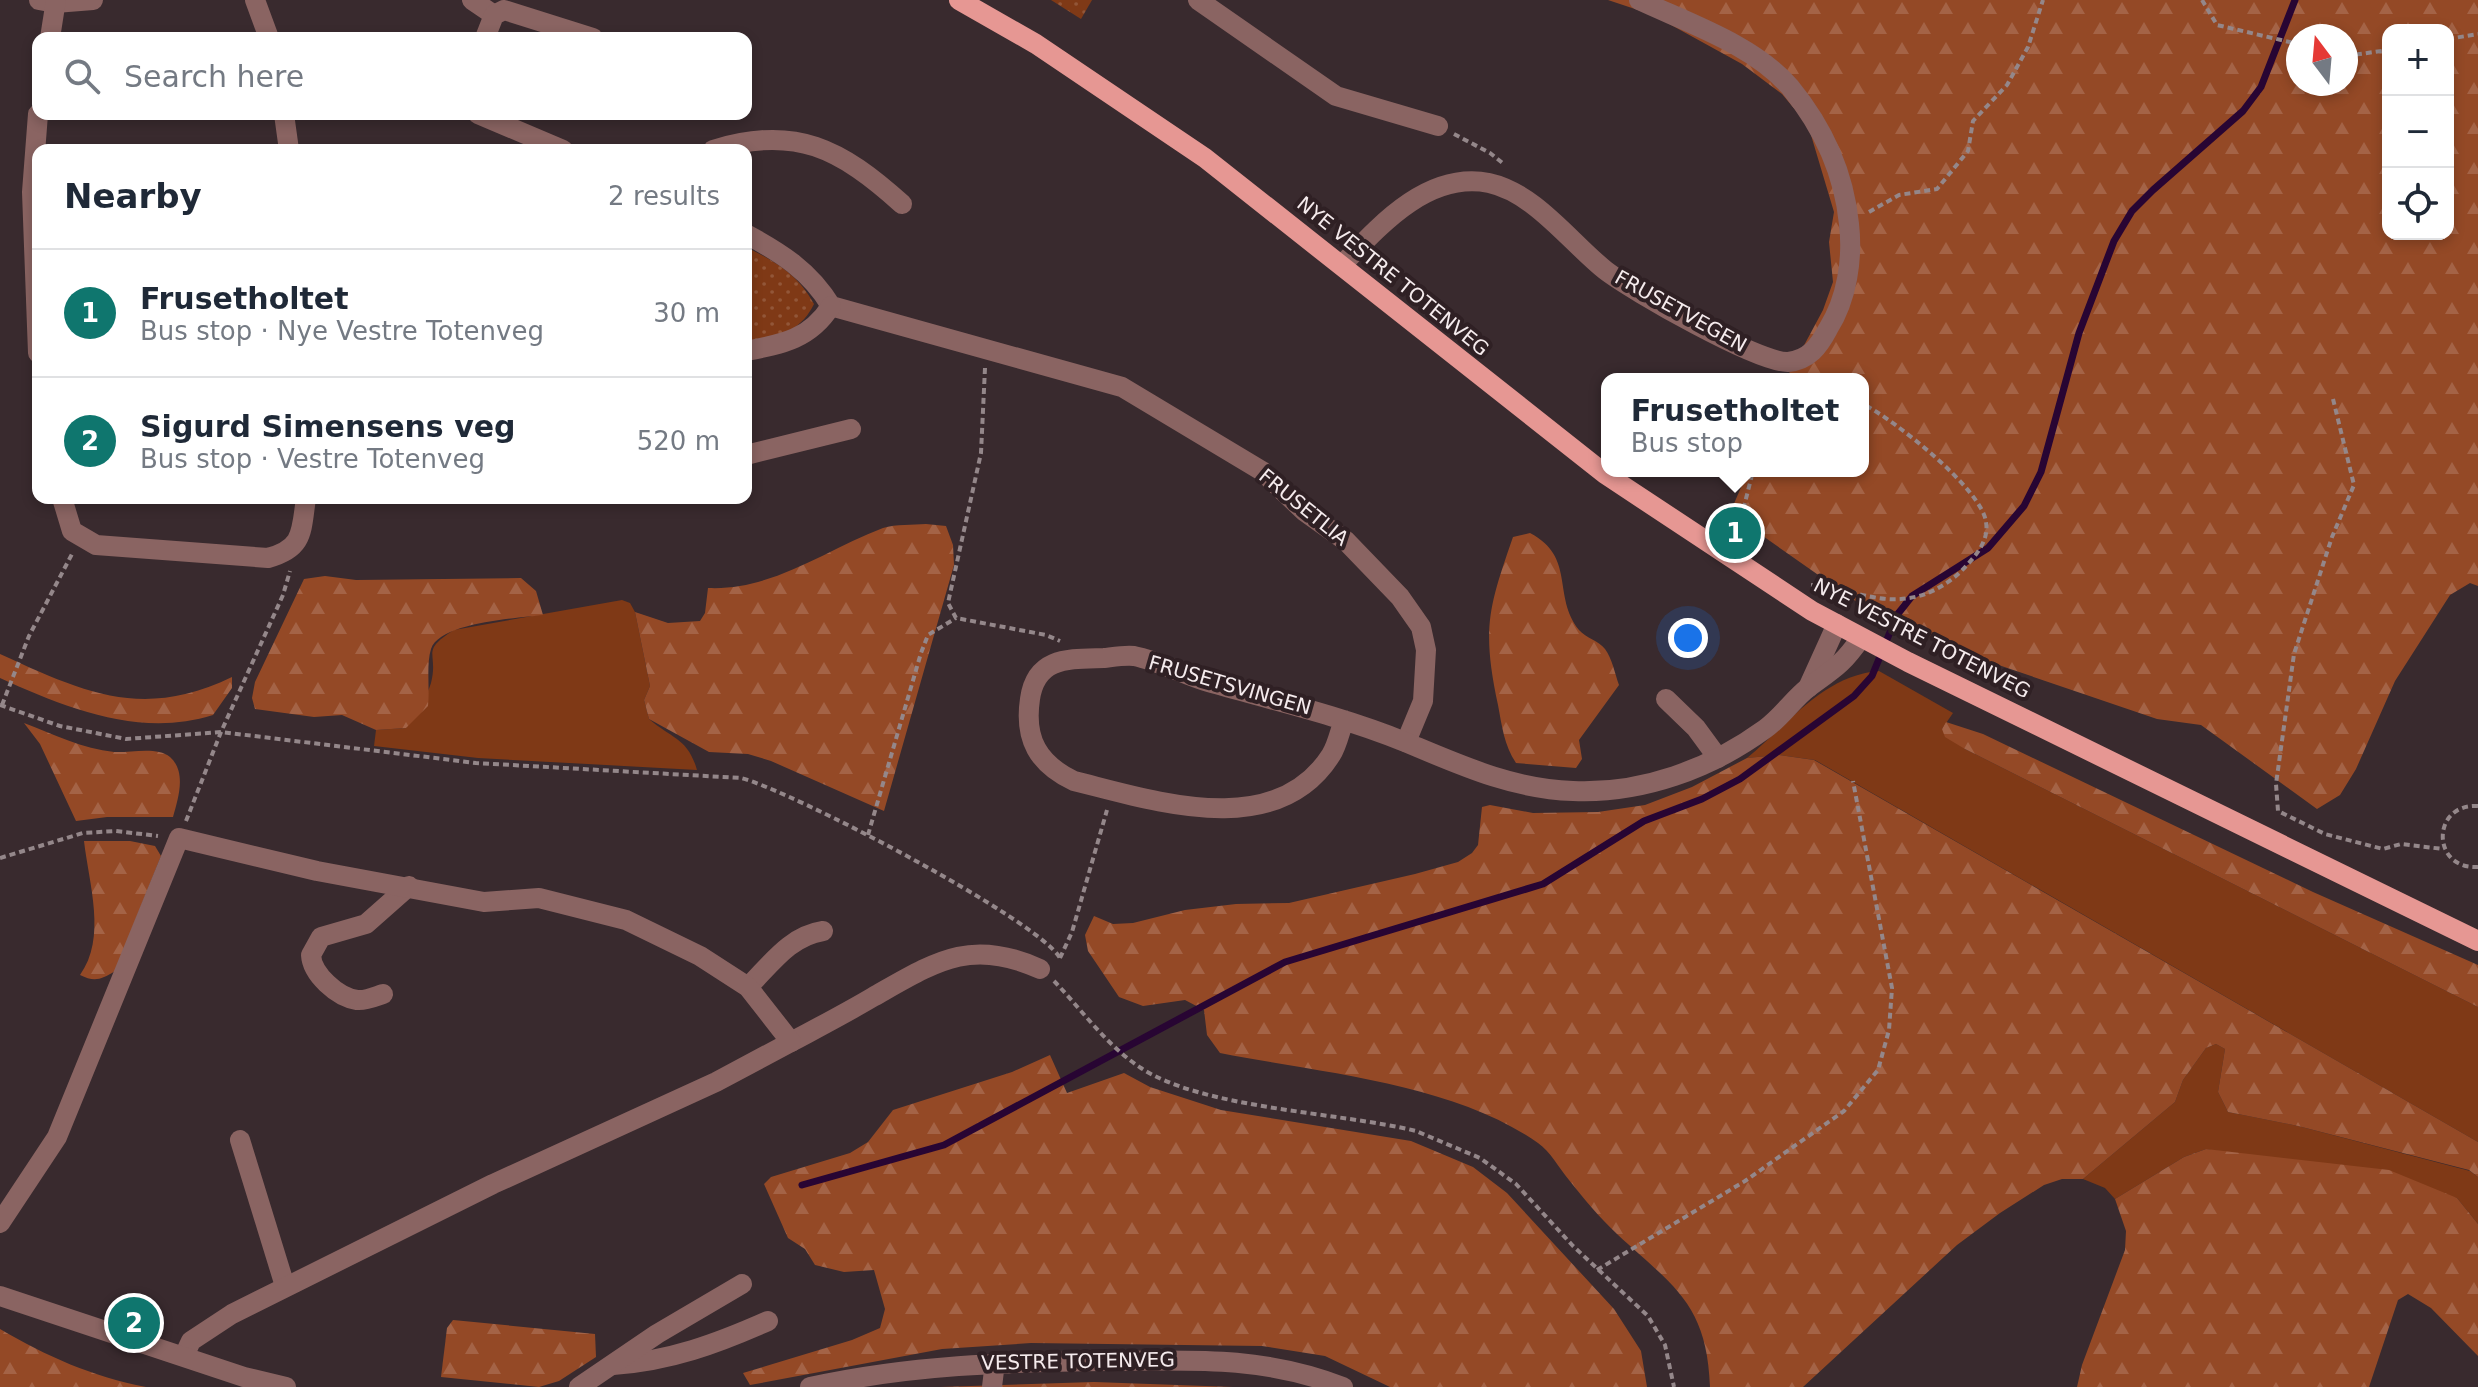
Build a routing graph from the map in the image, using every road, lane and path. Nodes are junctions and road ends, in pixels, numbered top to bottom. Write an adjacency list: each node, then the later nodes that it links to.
1 (93, 0): 9 (street)
2 (255, 0): 12 (street)
3 (472, 0): 10 (street)
4 (959, 0): 32 (main road, NYE VESTRE TOTENVEG)
5 (1198, 0): 23 (street)
6 (1639, 0): 30 (street)
7 (2043, 0): 30 (path)
8 (2202, 0): 17 (path)
9 (50, 1): 11 (street)
10 (494, 15): 13 (street); 14 (street)
11 (50, 32)
12 (267, 32)
13 (487, 32)
14 (574, 32)
15 (2478, 34): 16 (path)
16 (2454, 38)
17 (2286, 41)
18 (2382, 51): 19 (path)
19 (2358, 54)
20 (38, 120): 24 (street)
21 (285, 120): 25 (street)
22 (492, 120): 26 (street)
23 (1438, 126): 28 (path)
24 (36, 144)
25 (288, 144)
26 (549, 144)
27 (740, 144): 29 (street)
28 (1508, 167)
29 (902, 204)
30 (1849, 223): 32 (street, FRUSETVEGEN)
31 (752, 238): 33 (street)
32 (1342, 265): 40 (main road, NYE VESTRE TOTENVEG)
33 (831, 306): 34 (street, FRUSETLIA); 35 (street)
34 (987, 348): 49 (path); 58 (street, FRUSETLIA)
35 (752, 350)
36 (2333, 399): 65 (path)
37 (1869, 408): 48 (path)
38 (851, 429): 39 (street)
39 (752, 454)
40 (1601, 471)
41 (1609, 477): 47 (main road, NYE VESTRE TOTENVEG)
42 (1752, 477): 47 (path)
43 (64, 504): 45 (street)
44 (305, 504): 46 (street)
45 (86, 542): 46 (street); 55 (path)
46 (286, 553): 57 (path)
47 (1727, 556): 48 (main road, NYE VESTRE TOTENVEG)
48 (1790, 596): 50 (main road, NYE VESTRE TOTENVEG)
49 (956, 618): 52 (path); 63 (path)
50 (1837, 624): 51 (main road, NYE VESTRE TOTENVEG); 53 (street)
51 (1861, 638): 53 (street); 70 (main road, NYE VESTRE TOTENVEG)
52 (1099, 658): 56 (street, FRUSETSVINGEN); 61 (street, FRUSETSVINGEN)
53 (1808, 688): 59 (street, FRUSETSVINGEN)
54 (1666, 699): 59 (street)
55 (1, 706): 57 (path)
56 (1344, 720): 58 (street, FRUSETSVINGEN); 61 (street, FRUSETSVINGEN)
57 (221, 732): 63 (path); 64 (path)
58 (1406, 742): 59 (street, FRUSETSVINGEN)
59 (1718, 758)
60 (1853, 781): 77 (path)
61 (1112, 790): 63 (path)
62 (2478, 806): 65 (path)
63 (868, 835)
64 (179, 838): 66 (path); 68 (street); 76 (street)
65 (2443, 849): 67 (path)
66 (0, 858)
67 (2478, 867)
68 (409, 886): 72 (street); 73 (street)
69 (823, 931): 72 (street)
70 (2478, 941)
71 (1046, 974): 74 (street); 77 (path)
72 (748, 987): 74 (street)
73 (383, 994)
74 (791, 1042): 79 (street)
75 (240, 1140): 79 (street)
76 (0, 1223)
77 (1597, 1270): 90 (path)
78 (742, 1284): 84 (street)
79 (285, 1286): 82 (street)
80 (0, 1296): 82 (street)
81 (768, 1321): 84 (street)
82 (184, 1356): 85 (street)
83 (995, 1362): 87 (street, VESTRE TOTENVEG); 88 (street); 89 (street, VESTRE TOTENVEG)
84 (609, 1365): 86 (street)
85 (286, 1387)
86 (579, 1387)
87 (810, 1387)
88 (992, 1387)
89 (1343, 1387)
90 (1674, 1387)

